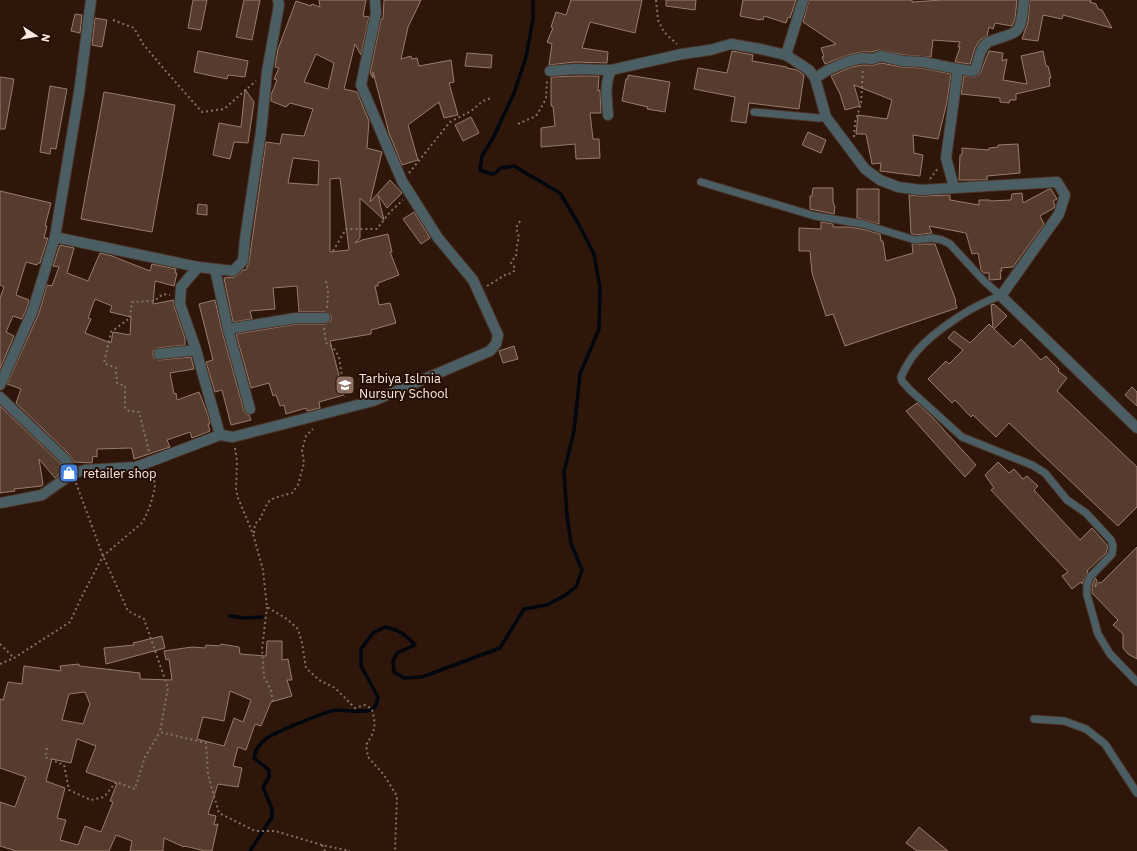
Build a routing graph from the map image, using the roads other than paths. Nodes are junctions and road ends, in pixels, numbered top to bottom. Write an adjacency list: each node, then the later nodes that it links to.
1 (91, 0): 16 (street)
2 (278, 0): 18 (street)
3 (375, 0): 28 (street)
4 (803, 0): 6 (street)
5 (1024, 0): 7 (street)
6 (786, 55): 8 (street); 10 (street)
7 (958, 69): 10 (street); 15 (street)
8 (611, 70): 9 (street); 12 (street)
9 (550, 71)
10 (815, 78): 13 (street)
11 (754, 112): 13 (lane)
12 (608, 115)
13 (826, 117): 15 (street)
14 (701, 182): 19 (lane)
15 (954, 188): 19 (street)
16 (55, 238): 17 (street); 24 (street)
17 (198, 267): 18 (street); 22 (street)
18 (215, 269): 21 (street)
19 (1001, 296): 27 (street); 31 (lane)
20 (324, 318): 21 (street)
21 (228, 329): 26 (street)
22 (196, 350): 23 (street); 28 (street)
23 (159, 354)
24 (0, 385)
25 (0, 397): 29 (street)
26 (250, 409)
27 (1137, 428)
28 (220, 435): 29 (street)
29 (73, 473): 30 (street)
30 (0, 503)
31 (1137, 682)
32 (1034, 719): 33 (lane)
33 (1137, 793)

